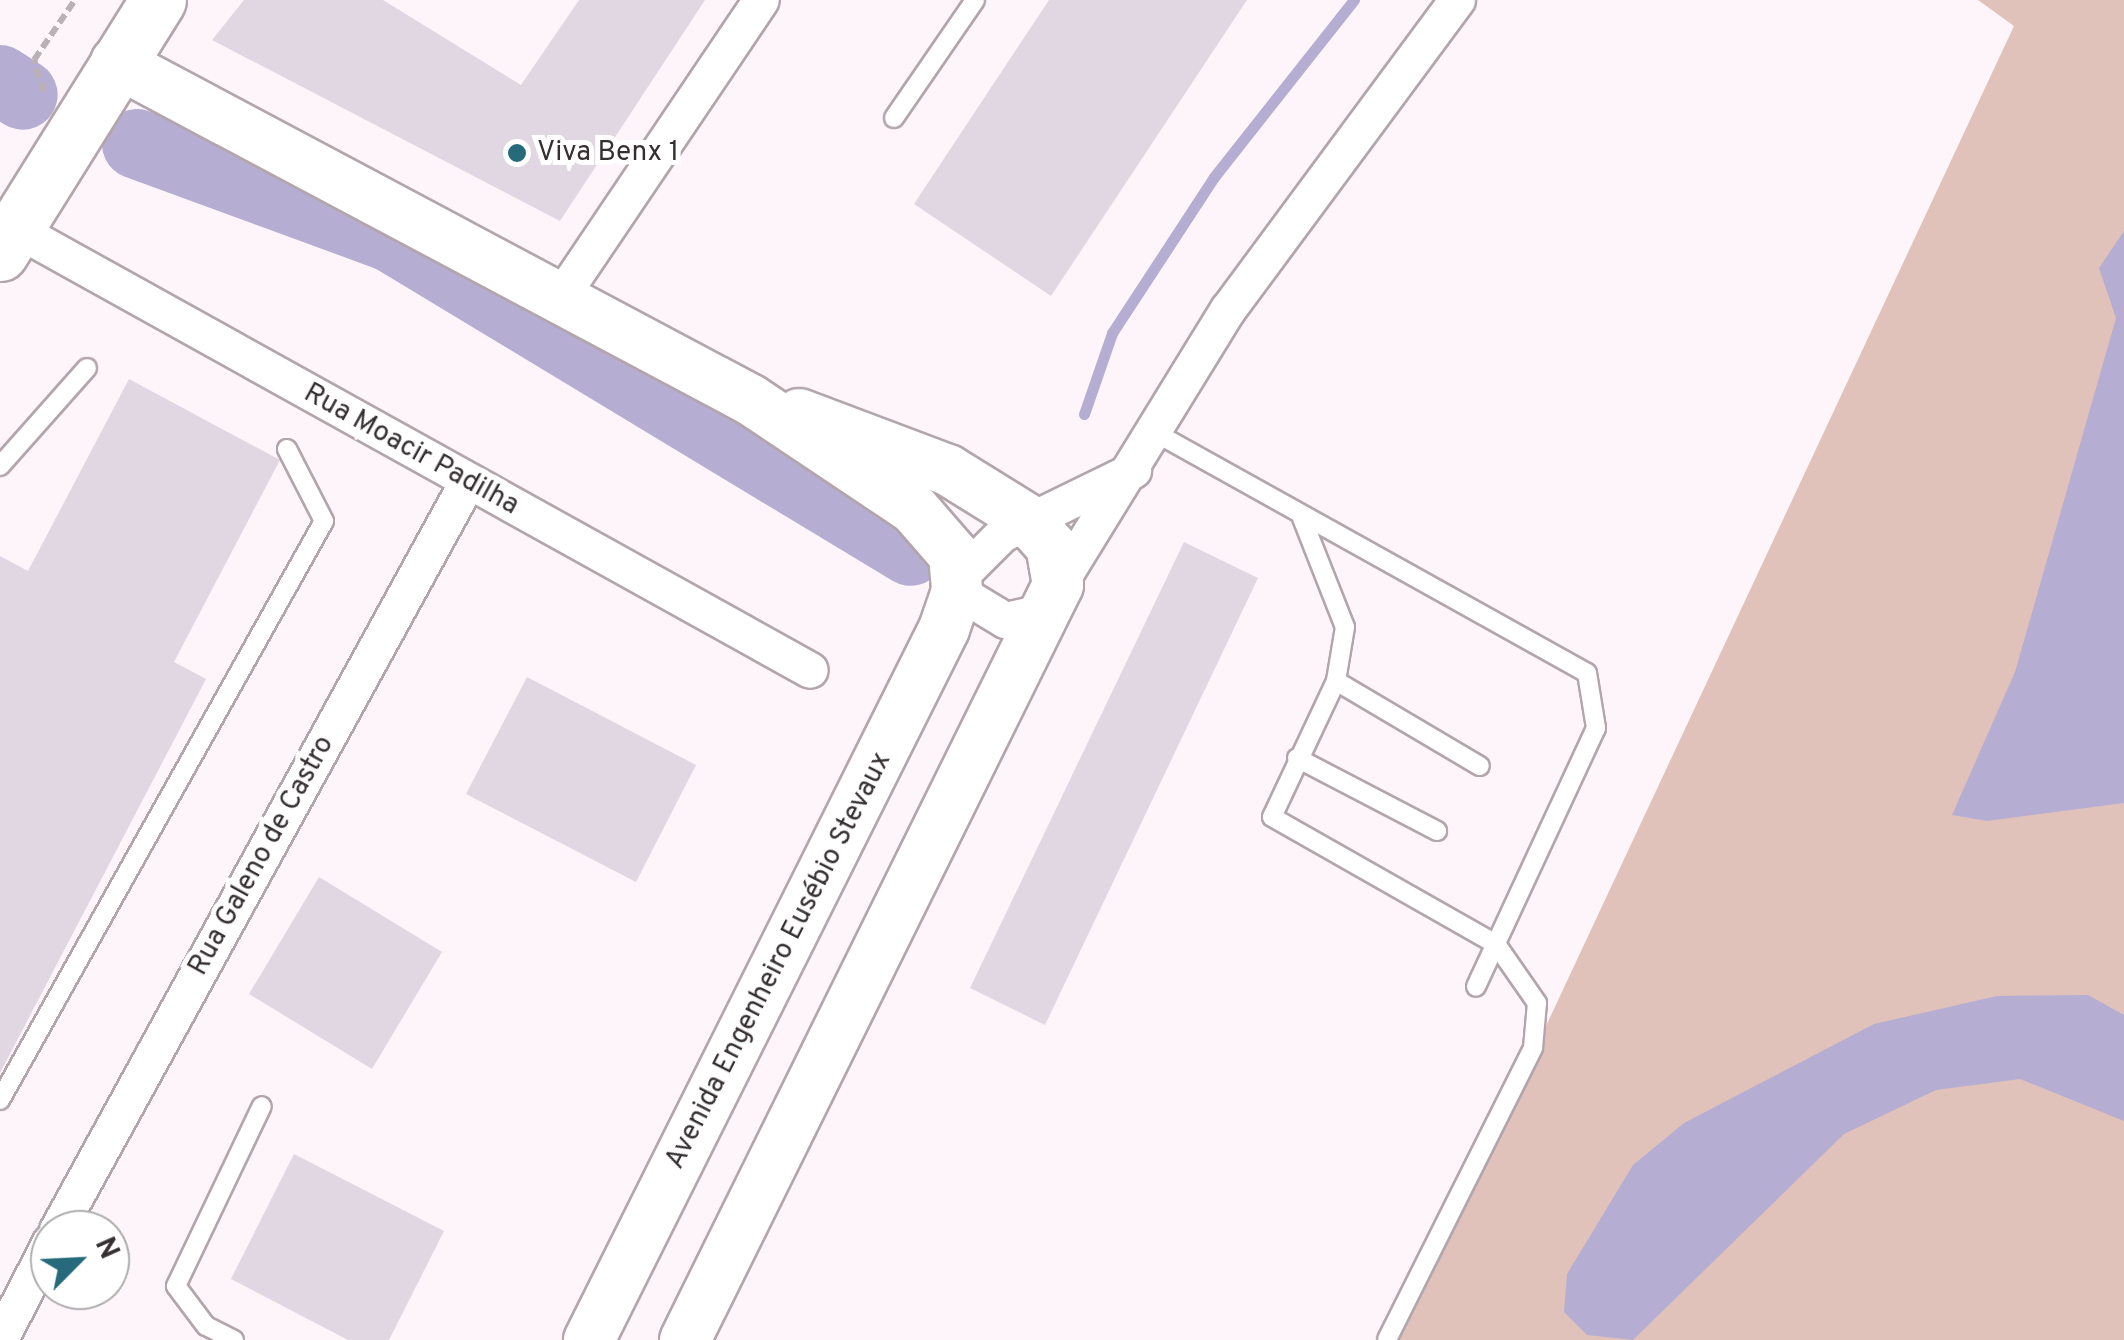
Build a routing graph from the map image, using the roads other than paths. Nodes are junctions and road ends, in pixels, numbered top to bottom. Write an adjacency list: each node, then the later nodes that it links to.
1 (158, 0): 5 (highway)
2 (762, 0): 8 (street)
3 (975, 0): 6 (lane)
4 (1457, 0): 11 (street)
5 (86, 82): 7 (highway); 8 (main road)
6 (894, 118)
7 (17, 222): 15 (street, Rua Moacir Padilha)
8 (561, 296): 10 (main road)
9 (87, 368): 13 (lane)
10 (751, 400): 17 (main road); 18 (main road)
11 (1156, 433): 14 (street); 16 (lane)
12 (286, 449): 27 (lane)
13 (0, 466)
14 (1134, 470): 17 (street, Avenida Engenheiro Eusébio Stevaux); 19 (street)
15 (467, 482): 20 (street, Rua Moacir Padilha); 29 (street, Rua Galeno de Castro)
16 (1302, 518): 21 (lane); 25 (lane)
17 (1027, 519): 18 (street, Avenida Engenheiro Eusébio Stevaux); 19 (main road)
18 (958, 584): 19 (street); 33 (main road, Avenida Engenheiro Eusébio Stevaux)
19 (1054, 598): 34 (main road)
20 (810, 670)
21 (1336, 681): 22 (lane); 23 (lane)
22 (1297, 758): 24 (lane); 25 (lane)
23 (1480, 766)
24 (1437, 831)
25 (1496, 944): 26 (lane); 35 (lane)
26 (1476, 986)
27 (0, 1100)
28 (262, 1106): 32 (lane)
29 (68, 1210)
30 (30, 1282): 31 (street)
31 (1, 1339)
32 (234, 1340)
33 (589, 1340)
34 (685, 1340)
35 (1387, 1340)

